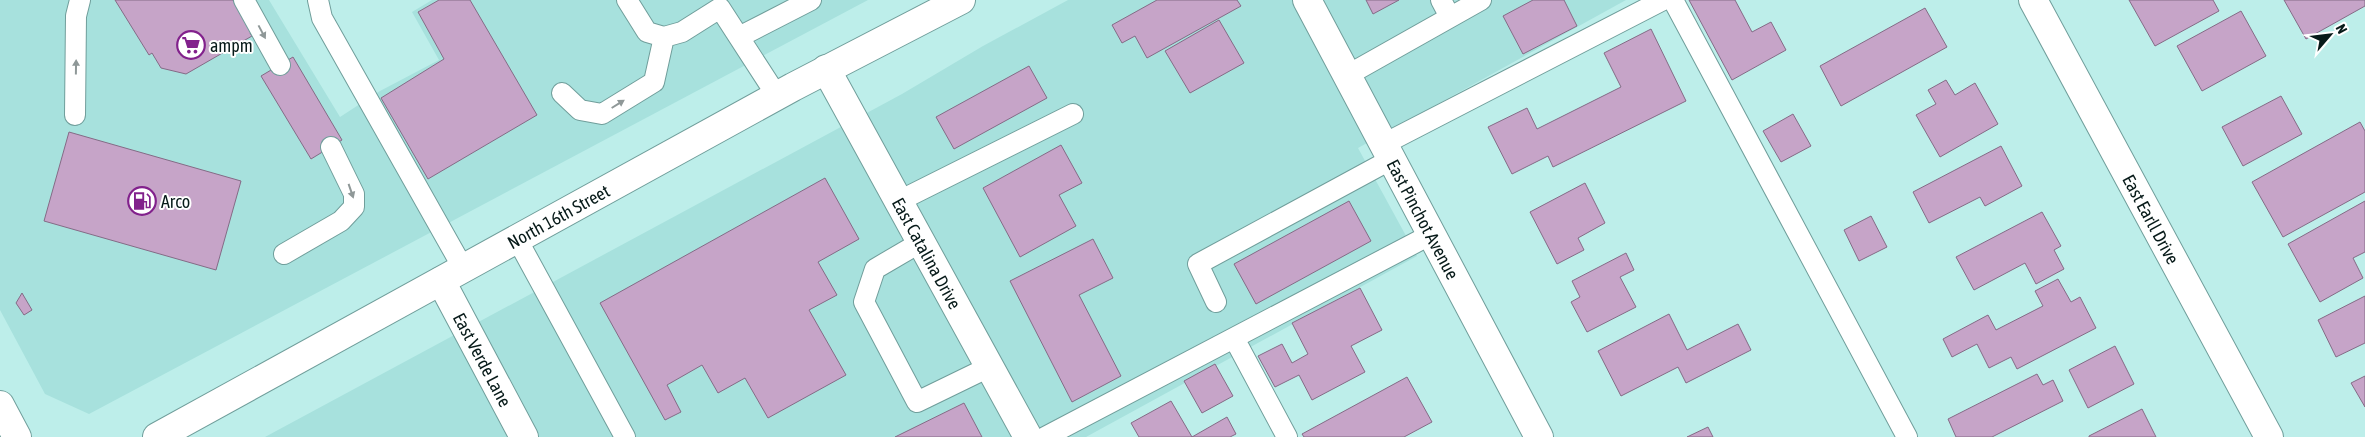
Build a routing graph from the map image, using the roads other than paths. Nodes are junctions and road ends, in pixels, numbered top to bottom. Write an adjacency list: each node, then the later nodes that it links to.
1 (80, 0): 22 (lane, one-way to 1)
2 (244, 0): 16 (lane, one-way to 16)
3 (318, 0): 30 (lane)
4 (627, 0): 14 (lane)
5 (811, 0): 15 (lane)
6 (961, 0): 17 (street, North 16th Street)
7 (1307, 0): 18 (street, East Pinchot Avenue)
8 (1480, 0): 13 (lane)
9 (1663, 0): 24 (lane)
10 (1673, 0): 43 (lane)
11 (2033, 0): 44 (street, East Earll Drive)
12 (717, 4): 14 (lane); 15 (lane)
13 (1446, 8): 18 (lane)
14 (664, 37): 19 (lane, one-way to 14)
15 (739, 37): 20 (lane)
16 (280, 65)
17 (826, 69): 20 (street, North 16th Street); 25 (street, East Catalina Drive)
18 (1346, 76): 24 (street, East Pinchot Avenue)
19 (562, 93)
20 (777, 96): 27 (street, North 16th Street)
21 (1073, 114): 25 (lane)
22 (75, 115)
23 (331, 147): 29 (lane, one-way to 29)
24 (1386, 152): 26 (street, East Pinchot Avenue); 31 (lane)
25 (899, 201): 28 (street, East Catalina Drive)
26 (1430, 234): 32 (lane); 42 (street, East Pinchot Avenue)
27 (517, 239): 30 (street, North 16th Street); 38 (lane)
28 (921, 242): 33 (street, East Catalina Drive); 33 (lane)
29 (284, 254)
30 (452, 275): 36 (street, North 16th Street); 37 (street, East Verde Lane)
31 (1216, 302)
32 (1234, 338): 40 (lane); 41 (lane)
33 (989, 367): 39 (street, East Catalina Drive)
34 (0, 405): 35 (street)
35 (17, 437)
36 (157, 437)
37 (524, 437)
38 (625, 437)
39 (1028, 437)
40 (1045, 437)
41 (1287, 437)
42 (1539, 437)
43 (1907, 437)
44 (2269, 437)

